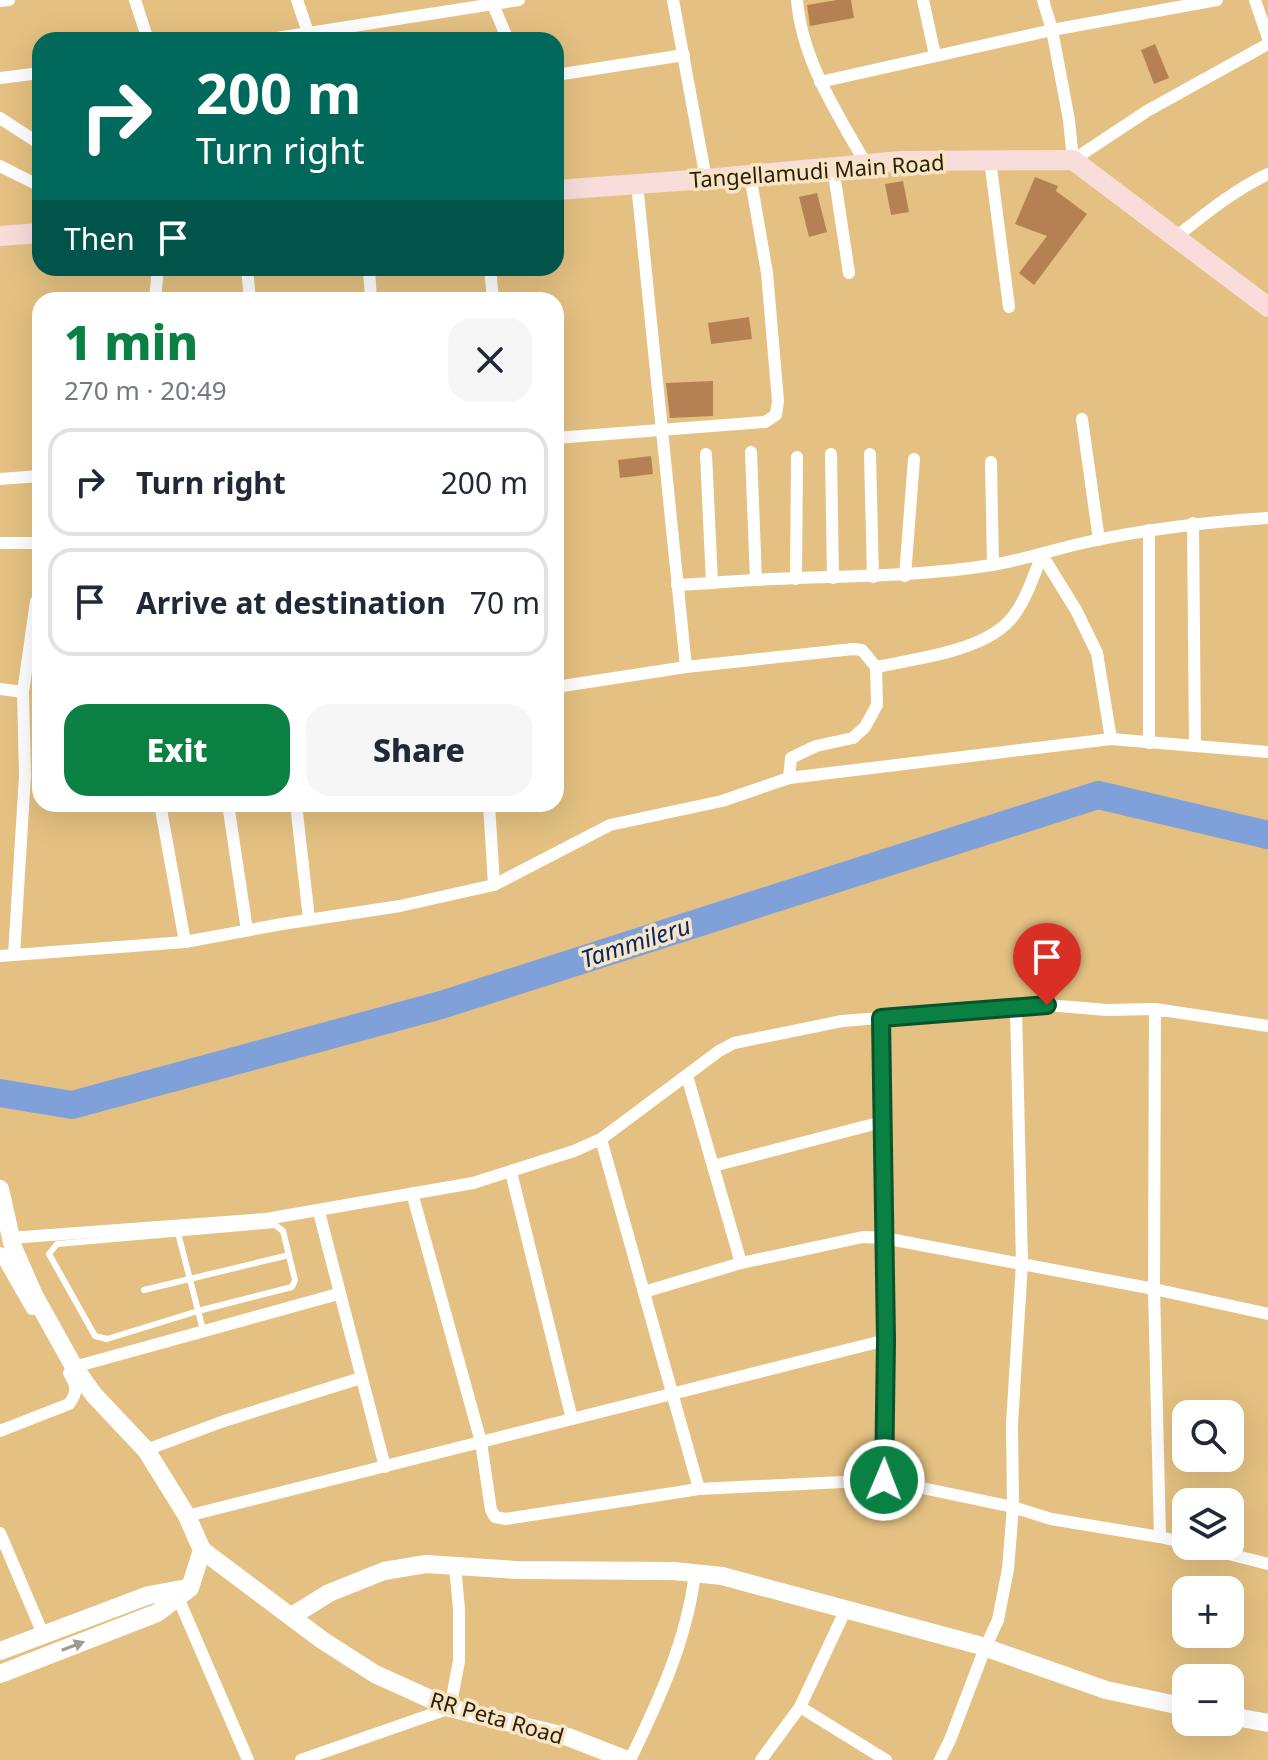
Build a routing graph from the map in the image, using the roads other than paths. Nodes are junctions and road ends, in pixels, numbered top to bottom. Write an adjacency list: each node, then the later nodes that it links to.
1 (9, 0): 11 (street)
2 (135, 0): 14 (street)
3 (297, 0): 15 (street)
4 (519, 0): 12 (street)
5 (673, 0): 19 (street)
6 (797, 0): 24 (street)
7 (923, 0): 20 (street)
8 (1043, 0): 13 (street)
9 (1217, 0): 13 (street)
10 (1255, 0): 18 (street)
11 (0, 1)
12 (492, 2): 16 (street); 17 (street)
13 (1052, 30): 20 (street); 28 (street)
14 (145, 32)
15 (308, 32)
16 (331, 32)
17 (505, 32)
18 (1268, 41): 28 (street)
19 (684, 55): 22 (street); 34 (street)
20 (935, 55): 24 (street)
21 (32, 74): 23 (street)
22 (564, 74)
23 (0, 78)
24 (820, 82): 29 (street)
25 (0, 118): 26 (street)
26 (32, 139)
27 (990, 160): 28 (main road, Tangellamudi Main Road); 29 (main road, Tangellamudi Main Road); 42 (street)
28 (1073, 160): 40 (main road)
29 (866, 164): 31 (main road, Tangellamudi Main Road)
30 (0, 166): 35 (street)
31 (833, 167): 33 (main road, Tangellamudi Main Road); 41 (street)
32 (1268, 174): 40 (street)
33 (750, 175): 34 (main road, Tangellamudi Main Road); 45 (street)
34 (706, 179): 36 (main road, Tangellamudi Main Road)
35 (32, 182)
36 (637, 184): 37 (main road, Tangellamudi Main Road); 45 (street)
37 (564, 189)
38 (32, 234): 39 (main road)
39 (0, 236)
40 (1176, 237): 43 (main road)
41 (849, 273)
42 (1009, 307)
43 (1268, 307)
44 (1082, 419): 59 (street)
45 (662, 430): 46 (street); 70 (street)
46 (564, 437)
47 (751, 452): 68 (street)
48 (706, 454): 69 (street)
49 (831, 454): 66 (street)
50 (870, 454): 65 (street)
51 (797, 457): 67 (street)
52 (914, 459): 64 (street)
53 (991, 462): 63 (street)
54 (32, 477): 55 (street)
55 (0, 479)
56 (1268, 518): 57 (street)
57 (1193, 523): 58 (street); 79 (street)
58 (1149, 530): 59 (street); 78 (street)
59 (1099, 540): 62 (street)
60 (0, 543): 61 (street)
61 (32, 543)
62 (1042, 555): 63 (street); 73 (street); 77 (street)
63 (993, 565): 64 (street)
64 (905, 576): 65 (street)
65 (873, 577): 66 (street)
66 (833, 578): 67 (street)
67 (796, 579): 68 (street)
68 (756, 580): 69 (street)
69 (712, 583): 70 (street)
70 (677, 585): 72 (street)
71 (32, 629): 76 (street)
72 (686, 667): 73 (street); 74 (street)
73 (876, 667): 83 (street)
74 (564, 686)
75 (0, 689): 76 (street)
76 (23, 692): 82 (street)
77 (1111, 739): 78 (street); 83 (street)
78 (1149, 743): 79 (street)
79 (1195, 746): 80 (street)
80 (1268, 752)
81 (32, 768): 82 (street)
82 (25, 769): 92 (street)
83 (789, 778): 88 (street)
84 (161, 812): 91 (street)
85 (229, 812): 90 (street)
86 (297, 812): 89 (street)
87 (489, 812): 88 (street)
88 (494, 885): 89 (street)
89 (309, 919): 90 (street)
90 (247, 930): 91 (street)
91 (185, 942): 92 (street)
92 (14, 955): 93 (street)
93 (0, 956)
94 (1016, 1008): 95 (street); 96 (street); 111 (street)
95 (1155, 1009): 97 (street); 113 (street)
96 (881, 1018): 98 (street); 99 (street)
97 (1268, 1026)
98 (687, 1076): 100 (street); 101 (street)
99 (882, 1122): 101 (street); 107 (street)
100 (601, 1139): 102 (street); 115 (street)
101 (713, 1166): 110 (street)
102 (511, 1172): 104 (street); 124 (street)
103 (0, 1189): 108 (main road)
104 (412, 1193): 105 (street); 126 (street)
105 (319, 1212): 106 (street); 116 (street)
106 (177, 1230): 108 (street); 109 (lane); 112 (lane); 117 (lane)
107 (884, 1238): 110 (street); 111 (street); 120 (street)
108 (5, 1245): 121 (main road); 125 (street)
109 (289, 1255): 112 (lane); 117 (lane)
110 (741, 1263): 115 (street)
111 (1022, 1263): 113 (street); 131 (street)
112 (190, 1278): 114 (lane); 117 (lane)
113 (1154, 1289): 118 (street); 134 (street)
114 (144, 1290)
115 (644, 1292): 123 (street)
116 (338, 1294): 119 (street); 122 (street)
117 (198, 1311): 119 (lane)
118 (1268, 1314)
119 (203, 1330): 121 (street)
120 (886, 1340): 123 (street); 129 (street)
121 (74, 1367): 127 (main road)
122 (361, 1378): 127 (street); 128 (street)
123 (672, 1393): 124 (street); 130 (street)
124 (572, 1419): 126 (street)
125 (0, 1431)
126 (481, 1442): 128 (street); 130 (street)
127 (146, 1450): 132 (main road)
128 (385, 1467): 132 (street)
129 (884, 1480): 130 (street); 131 (street)
130 (699, 1489)
131 (1013, 1507): 134 (street); 145 (street)
132 (187, 1516): 136 (main road)
133 (0, 1533): 144 (street)
134 (1160, 1537): 135 (street)
135 (1172, 1540)
136 (202, 1550): 141 (main road); 143 (main road, RR Peta Road)
137 (1244, 1558): 138 (street)
138 (1268, 1564)
139 (455, 1566): 140 (main road); 143 (main road); 150 (street)
140 (695, 1573): 142 (main road); 156 (street)
141 (181, 1592): 144 (main road); 147 (main road, one-way to 141); 154 (street)
142 (846, 1609): 145 (main road); 149 (street)
143 (292, 1616): 150 (main road, RR Peta Road)
144 (43, 1634): 146 (main road)
145 (985, 1648): 148 (main road); 159 (street)
146 (0, 1651)
147 (0, 1674)
148 (1172, 1704)
149 (800, 1707): 157 (street); 158 (street)
150 (450, 1708): 153 (street); 156 (main road, RR Peta Road)
151 (1244, 1719): 152 (main road)
152 (1268, 1723)
153 (317, 1757): 155 (street)
154 (248, 1760)
155 (301, 1760)
156 (629, 1760)
157 (761, 1760)
158 (886, 1760)
159 (940, 1760)

